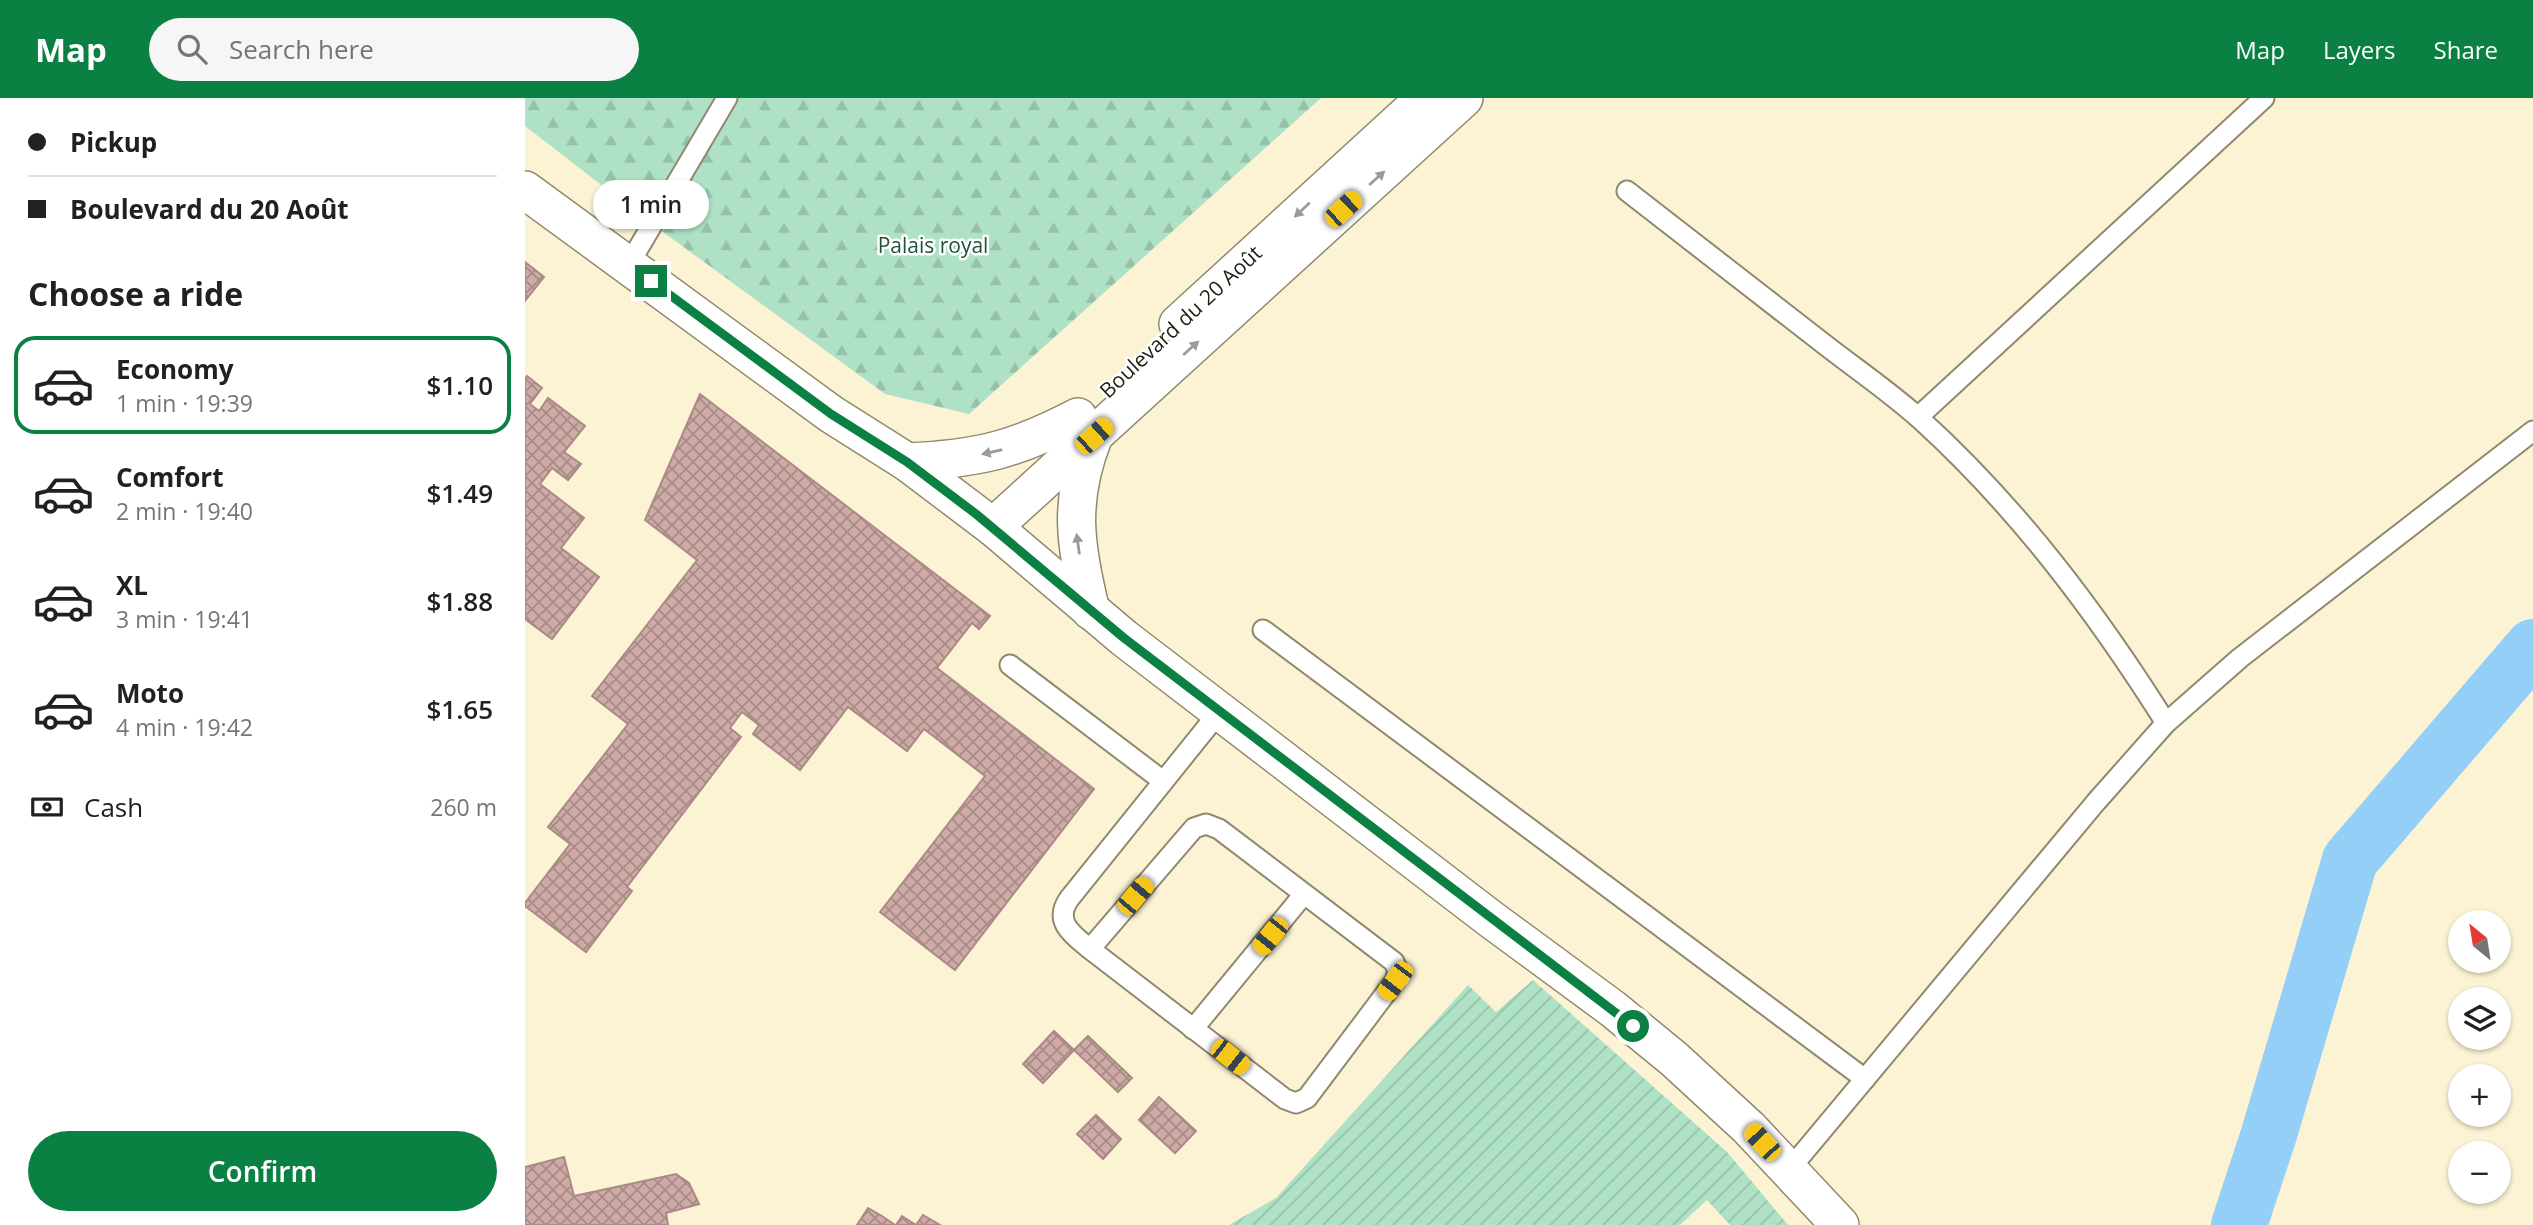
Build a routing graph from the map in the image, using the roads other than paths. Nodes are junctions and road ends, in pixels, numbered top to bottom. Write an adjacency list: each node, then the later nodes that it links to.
1 (727, 98): 7 (lane)
2 (1425, 98): 9 (street, Boulevard du 20 Août, one-way to 9)
3 (1464, 98): 9 (street, Boulevard du 20 Août, one-way to 3)
4 (2264, 98): 8 (lane)
5 (525, 190): 7 (street)
6 (1627, 191): 8 (lane)
7 (629, 264): 11 (street)
8 (1918, 417): 17 (lane)
9 (1086, 426): 11 (street, one-way to 11); 12 (street, Boulevard du 20 Août); 13 (street, one-way to 9)
10 (2533, 430): 17 (lane)
11 (907, 462): 12 (street)
12 (984, 520): 13 (street)
13 (1091, 611): 16 (street)
14 (1263, 630): 22 (lane)
15 (1010, 665): 18 (lane)
16 (1220, 711): 18 (lane); 23 (street)
17 (2166, 723): 22 (lane)
18 (1163, 782): 20 (lane)
19 (1304, 894): 20 (lane); 21 (lane); 21 (lane)
20 (1090, 949): 21 (lane)
21 (1193, 1028)
22 (1865, 1079): 23 (lane)
23 (1789, 1170): 24 (street)
24 (1840, 1225)

